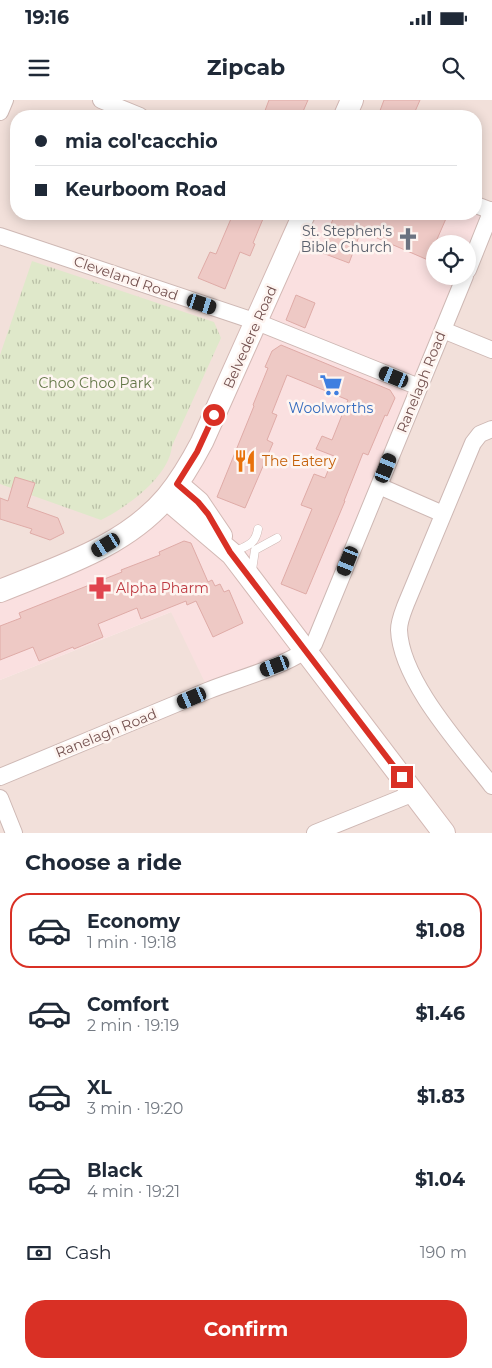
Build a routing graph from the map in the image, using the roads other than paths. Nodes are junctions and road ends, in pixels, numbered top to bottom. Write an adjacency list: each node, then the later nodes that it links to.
1 (5, 100): 4 (street)
2 (102, 100): 3 (street)
3 (126, 110)
4 (0, 112)
5 (492, 210): 8 (street)
6 (301, 220): 10 (main road, Belvedere Road)
7 (0, 236): 10 (street, Cleveland Road)
8 (476, 250)
9 (461, 285): 11 (street, Ranelagh Road)
10 (257, 322): 13 (street, Cleveland Road); 15 (main road, Belvedere Road)
11 (443, 330): 12 (street); 13 (street, Ranelagh Road)
12 (492, 350)
13 (419, 387): 16 (street, Ranelagh Road)
14 (492, 429): 17 (street)
15 (172, 491): 20 (main road); 22 (main road, Belvedere Road)
16 (377, 491): 17 (street); 23 (street, Ranelagh Road)
17 (441, 518): 25 (street)
18 (258, 529): 20 (lane)
19 (277, 538): 21 (lane)
20 (231, 553): 21 (main road)
21 (256, 586): 23 (main road)
22 (0, 591)
23 (305, 650): 24 (street, Ranelagh Road); 26 (main road)
24 (0, 777)
25 (492, 786)
26 (414, 793): 29 (street); 30 (main road)
27 (0, 798): 28 (street)
28 (14, 833)
29 (315, 833)
30 (444, 833)

